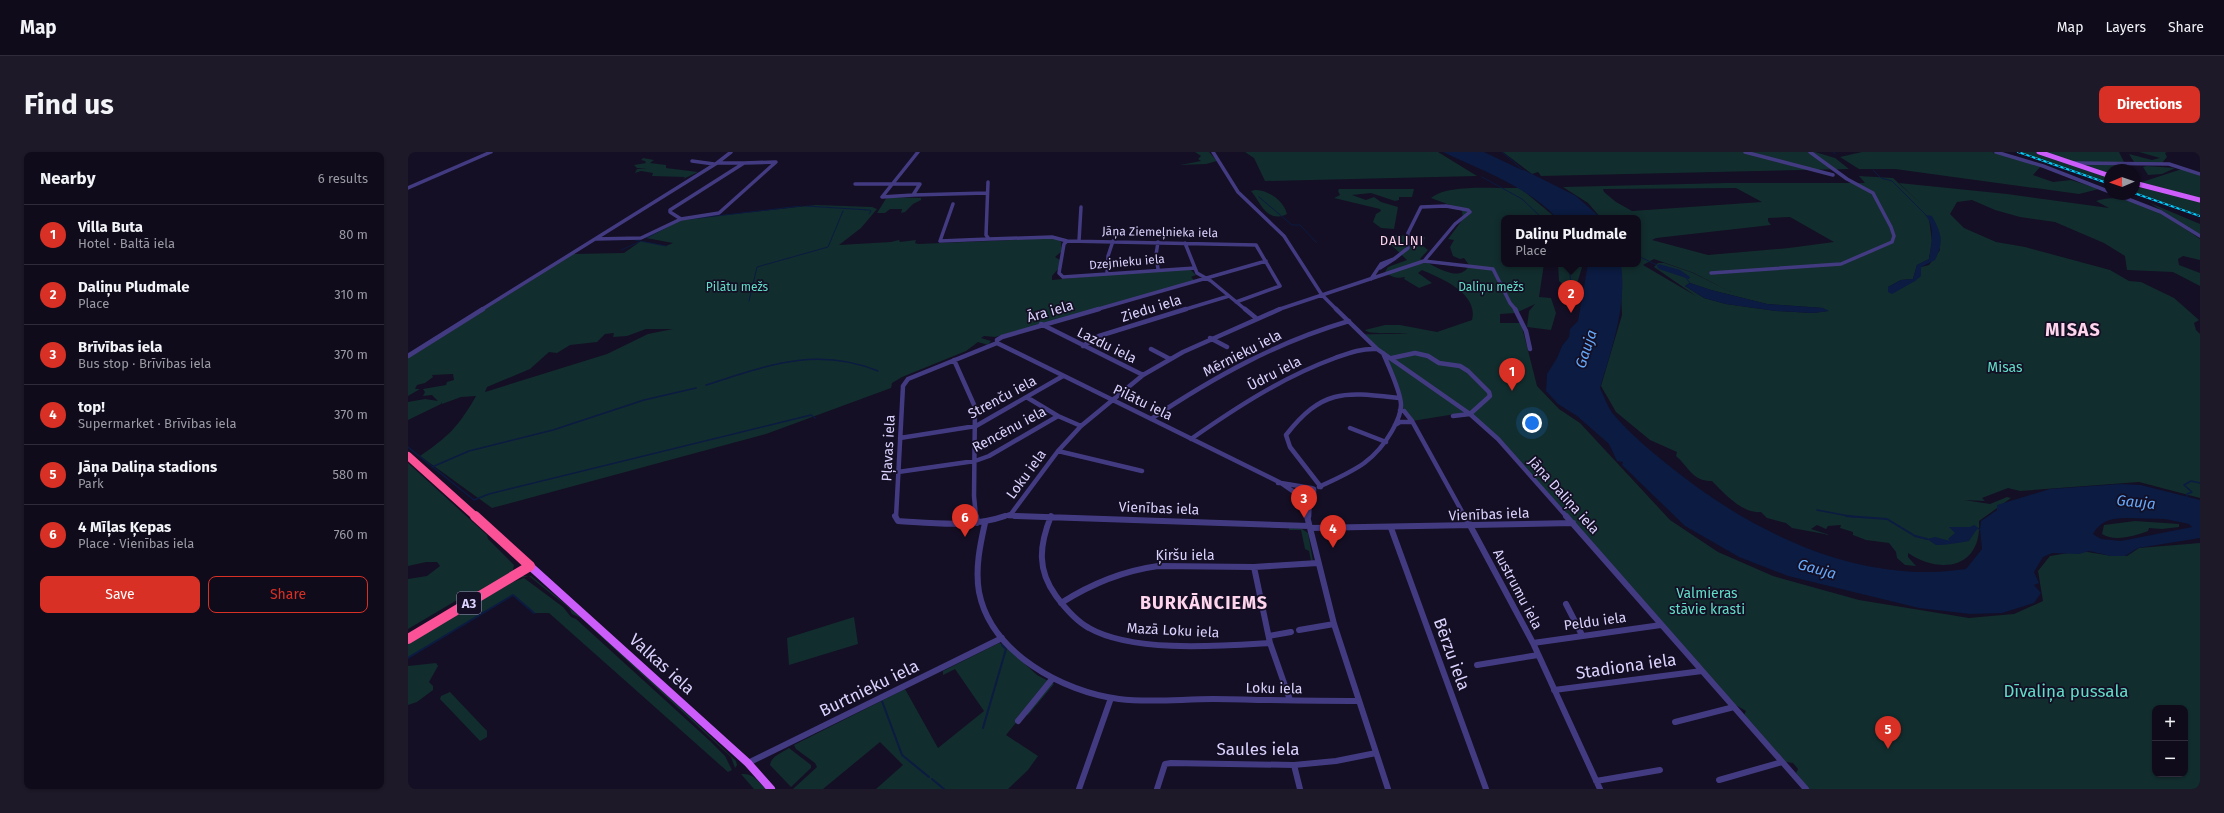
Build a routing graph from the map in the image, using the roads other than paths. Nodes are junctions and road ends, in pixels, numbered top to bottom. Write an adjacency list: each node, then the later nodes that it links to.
1 (491, 152): 20 (street)
2 (731, 152): 11 (street)
3 (918, 152): 17 (street)
4 (1214, 152): 46 (street, Jāņa Daliņa iela)
5 (1745, 152): 15 (street)
6 (1810, 152): 43 (street)
7 (1996, 152): 21 (street)
8 (2039, 152): 12 (main road)
9 (692, 161): 11 (street)
10 (744, 163): 11 (street); 29 (street); 29 (street)
11 (715, 164): 31 (street)
12 (2072, 164): 13 (main road); 14 (street)
13 (2104, 174)
14 (2200, 174)
15 (1833, 175)
16 (988, 182): 22 (street)
17 (894, 183): 18 (street); 23 (street); 23 (street)
18 (855, 184)
19 (2140, 185): 26 (main road)
20 (408, 188)
21 (2104, 190)
22 (986, 194): 23 (street); 24 (street); 32 (street)
23 (913, 195)
24 (966, 195)
25 (2130, 200): 30 (street)
26 (2200, 200)
27 (952, 204): 32 (street, Jāņa Ziemeļnieka iela)
28 (1081, 206): 34 (street)
29 (681, 218): 31 (street)
30 (2200, 236)
31 (594, 239): 60 (street)
32 (989, 239): 33 (street, Jāņa Ziemeļnieka iela)
33 (1067, 241): 34 (street, Jāņa Ziemeļnieka iela); 42 (street, Dzejnieku iela)
34 (1079, 241): 35 (street, Jāņa Ziemeļnieka iela)
35 (1113, 241): 36 (street, Jāņa Ziemeļnieka iela); 42 (street)
36 (1158, 242): 37 (street, Jāņa Ziemeļnieka iela); 41 (street)
37 (1185, 243): 38 (street, Jāņa Ziemeļnieka iela); 40 (street)
38 (1266, 261): 44 (street, Āra iela); 48 (street)
39 (1424, 262): 45 (street, Loku iela); 45 (street); 58 (street)
40 (1195, 268): 41 (street, Dzejnieku iela); 44 (street)
41 (1158, 269): 42 (street, Dzejnieku iela)
42 (1107, 273)
43 (1711, 273)
44 (1207, 279): 47 (street); 51 (street, Āra iela)
45 (1370, 279): 46 (street, Loku iela)
46 (1322, 295): 49 (street, Loku iela); 50 (street, Jāņa Daliņa iela)
47 (1229, 296): 48 (street); 54 (street, Ziedu iela)
48 (1236, 302): 49 (street)
49 (1256, 318): 52 (street, Loku iela)
50 (1349, 321): 56 (street, Jāņa Daliņa iela); 74 (street, Mērnieku iela)
51 (1040, 324): 53 (street, Āra iela); 54 (street, Lazdu iela)
52 (1210, 338): 55 (street); 62 (street, Loku iela)
53 (997, 343): 63 (street, Āra iela); 65 (street, Pilātu iela)
54 (1083, 346): 64 (street, Lazdu iela)
55 (1227, 347)
56 (1377, 348): 59 (street, Jāņa Daliņa iela); 81 (street, Ūdru iela)
57 (1151, 349): 62 (street)
58 (1530, 349)
59 (1383, 353): 61 (street, Jāņa Daliņa iela); 68 (street)
60 (408, 356)
61 (1392, 358): 71 (street, Jāņa Daliņa iela); 71 (street)
62 (1170, 359): 64 (street, Loku iela)
63 (954, 360): 66 (street, Āra iela); 77 (street)
64 (1143, 375): 69 (street, Loku iela)
65 (1063, 376): 67 (street, Strenču iela); 69 (street, Pilātu iela)
66 (908, 379): 80 (street, Pļavas iela)
67 (1028, 398): 72 (street); 77 (street, Strenču iela)
68 (1399, 398): 70 (street); 88 (street)
69 (1111, 400): 74 (street, Pilātu iela); 78 (street, Loku iela)
70 (1400, 410): 75 (street, Austrumu iela); 76 (street)
71 (1470, 414): 73 (street); 97 (street, Jāņa Daliņa iela)
72 (1058, 416): 78 (street); 85 (street, Rencēnu iela)
73 (1453, 416)
74 (1151, 420): 81 (street, Pilātu iela)
75 (1412, 422): 76 (street); 99 (street, Austrumu iela)
76 (1395, 425): 82 (street)
77 (976, 426): 80 (street, Strenču iela); 85 (street)
78 (1080, 426): 83 (street, Loku iela)
79 (1350, 428): 82 (street)
80 (900, 438): 87 (street, Pļavas iela)
81 (1191, 439): 90 (street, Pilātu iela)
82 (1386, 442): 88 (street)
83 (1058, 451): 86 (street); 93 (street, Loku iela)
84 (408, 456): 102 (highway)
85 (975, 461): 87 (street, Rencēnu iela); 95 (street)
86 (1142, 470)
87 (898, 472): 95 (street, Pļavas iela)
88 (1321, 486): 89 (street)
89 (1314, 488): 90 (street); 92 (street)
90 (1299, 489): 91 (street)
91 (1302, 496): 92 (street); 98 (street)
92 (1310, 497): 98 (street)
93 (1008, 516): 94 (street, Vienības iela); 96 (street, Loku iela)
94 (1051, 516): 98 (street, Vienības iela); 104 (street, Mazā Loku iela)
95 (977, 523): 96 (street)
96 (985, 523): 112 (street, Loku iela)
97 (1573, 523): 99 (street, Vienības iela); 107 (street, Jāņa Daliņa iela)
98 (1309, 525): 100 (street, Vienības iela); 101 (street)
99 (1469, 526): 100 (street, Vienības iela); 115 (street, Austrumu iela)
100 (1391, 528): 139 (street, Bērzu iela)
101 (1318, 563): 103 (street, Ķiršu iela); 106 (street)
102 (530, 566): 113 (highway, A3); 129 (main road, Valkas iela)
103 (1254, 567): 104 (street, Ķiršu iela); 111 (street)
104 (1061, 603): 114 (street, Mazā Loku iela)
105 (1566, 604): 110 (street)
106 (1334, 624): 108 (street); 123 (street)
107 (1662, 625): 110 (street, Peldu iela); 118 (street, Jāņa Daliņa iela)
108 (1299, 630)
109 (1291, 632): 111 (street)
110 (1582, 635): 115 (street, Peldu iela)
111 (1268, 636): 114 (street)
112 (1002, 638): 119 (street, Loku iela); 129 (street, Burtnieku iela)
113 (408, 639)
114 (1270, 643): 122 (street)
115 (1533, 643): 116 (street, Austrumu iela)
116 (1538, 655): 117 (street); 120 (street, Austrumu iela)
117 (1477, 665)
118 (1702, 671): 120 (street, Stadiona iela); 124 (street, Jāņa Daliņa iela)
119 (1053, 678): 121 (street, Loku iela); 125 (street)
120 (1554, 690): 133 (street, Austrumu iela)
121 (1111, 698): 122 (street, Loku iela); 135 (street)
122 (1290, 700): 123 (street, Loku iela)
123 (1358, 701): 127 (street)
124 (1734, 707): 126 (street); 128 (street, Jāņa Daliņa iela)
125 (1018, 721)
126 (1675, 722)
127 (1376, 753): 130 (street, Saules iela); 138 (street)
128 (1782, 762): 132 (street); 141 (street, Jāņa Daliņa iela)
129 (748, 763): 134 (main road, Valkas iela)
130 (1294, 765): 136 (street, Saules iela); 137 (street)
131 (1660, 770): 133 (street)
132 (1719, 780)
133 (1596, 781): 140 (street, Austrumu iela)
134 (771, 789)
135 (1079, 789)
136 (1157, 789)
137 (1300, 789)
138 (1388, 789)
139 (1486, 789)
140 (1600, 789)
141 (1806, 789)

